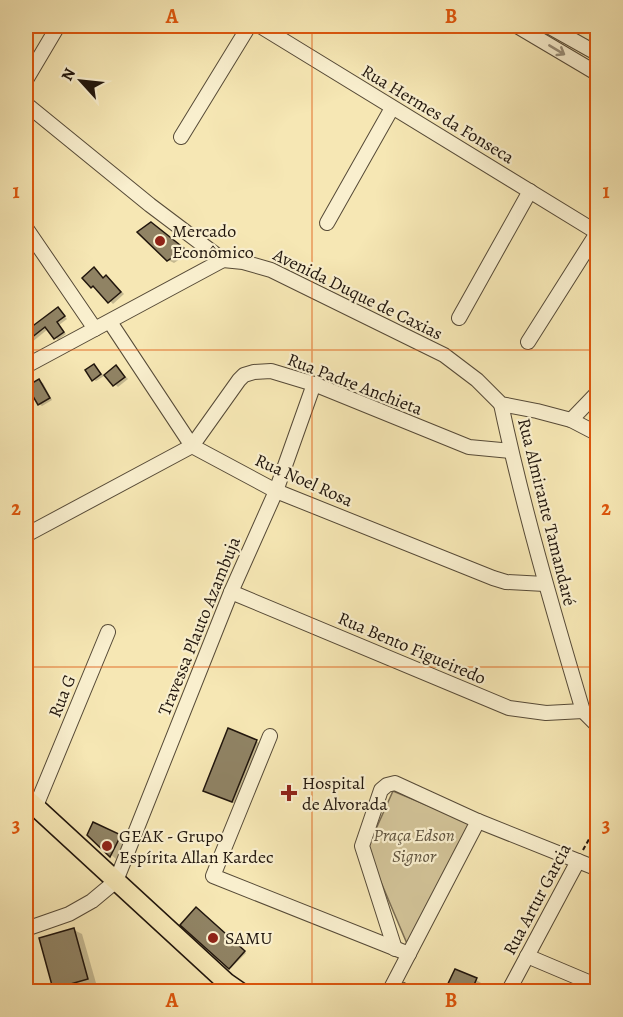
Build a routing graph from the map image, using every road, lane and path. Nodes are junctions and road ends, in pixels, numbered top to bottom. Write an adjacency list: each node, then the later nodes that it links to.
1 (58, 26): 8 (street)
2 (249, 26): 11 (street)
3 (260, 26): 10 (street, Rua Hermes da Fonseca)
4 (517, 26): 7 (street, one-way to 7)
5 (548, 26): 6 (street)
6 (597, 54)
7 (597, 74)
8 (26, 80)
9 (26, 104): 16 (street, Avenida Duque de Caxias)
10 (392, 108): 12 (street, Rua Hermes da Fonseca); 13 (street)
11 (181, 137)
12 (530, 191): 15 (street, Rua Hermes da Fonseca); 17 (street)
13 (327, 223)
14 (26, 228): 19 (street)
15 (597, 233): 20 (street)
16 (223, 260): 18 (street); 24 (street, Avenida Duque de Caxias)
17 (459, 318)
18 (110, 322): 19 (street); 27 (street, Rua Noel Rosa)
19 (95, 329): 21 (street)
20 (528, 342)
21 (26, 366)
22 (314, 384): 27 (street, Rua Padre Anchieta); 28 (street, Rua Padre Anchieta); 29 (street, Travessa Plauto Azambuja)
23 (597, 392): 25 (street)
24 (501, 404): 25 (street); 28 (street, Rua Almirante Tamandaré)
25 (571, 420): 26 (street)
26 (595, 434)
27 (192, 446): 29 (street, Rua Noel Rosa); 30 (street, Rua Padre Anchieta)
28 (511, 451): 31 (street, Rua Almirante Tamandaré)
29 (276, 490): 31 (street, Rua Noel Rosa); 32 (street, Travessa Plauto Azambuja)
30 (26, 536)
31 (545, 584): 34 (street, Rua Almirante Tamandaré)
32 (231, 592): 34 (street, Rua Bento Figueiredo); 42 (street, Travessa Plauto Azambuja)
33 (108, 632): 37 (street, Rua G)
34 (584, 711): 35 (street, Rua Almirante Tamandaré)
35 (597, 726)
36 (270, 736): 44 (street)
37 (31, 802): 42 (main road)
38 (478, 820): 40 (street); 44 (street); 44 (street)
39 (597, 823): 40 (path, Rua Artur Garcia)
40 (578, 861): 41 (street); 45 (street, Rua Artur Garcia)
41 (597, 869)
42 (116, 881): 43 (street); 47 (main road)
43 (26, 929)
44 (402, 951): 48 (street)
45 (527, 956): 46 (street); 49 (street, Rua Artur Garcia)
46 (597, 986)
47 (240, 992)
48 (389, 992)
49 (508, 992)

